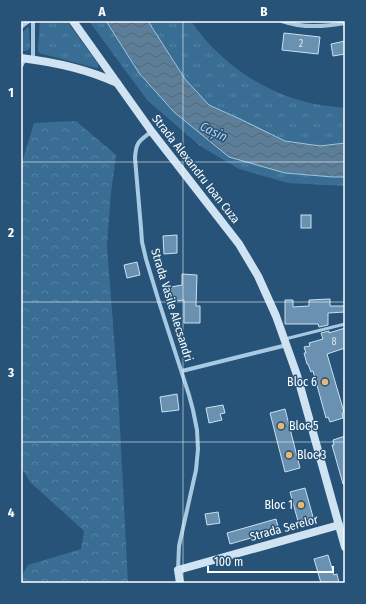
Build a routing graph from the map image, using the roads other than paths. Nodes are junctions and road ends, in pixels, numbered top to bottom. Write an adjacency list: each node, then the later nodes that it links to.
1 (29, 21): 6 (street)
2 (33, 21): 7 (street)
3 (73, 21): 9 (main road, Strada Alexandru Ioan Cuza)
4 (282, 21): 5 (street)
5 (345, 23)
6 (21, 27)
7 (27, 59): 8 (street); 9 (main road)
8 (21, 66)
9 (118, 83): 10 (main road, Strada Alexandru Ioan Cuza)
10 (152, 132): 12 (main road, Strada Alexandru Ioan Cuza); 13 (street, Strada Vasile Alecsandri)
11 (345, 324): 12 (lane)
12 (286, 342): 13 (street, Strada Vasile Alecsandri); 14 (main road, Strada Alexandru Ioan Cuza)
13 (182, 372): 16 (street, Strada Vasile Alecsandri)
14 (342, 525): 15 (main road, Strada Alexandru Ioan Cuza); 16 (main road, Strada Serelor)
15 (345, 547)
16 (178, 570): 17 (main road)
17 (180, 583)

